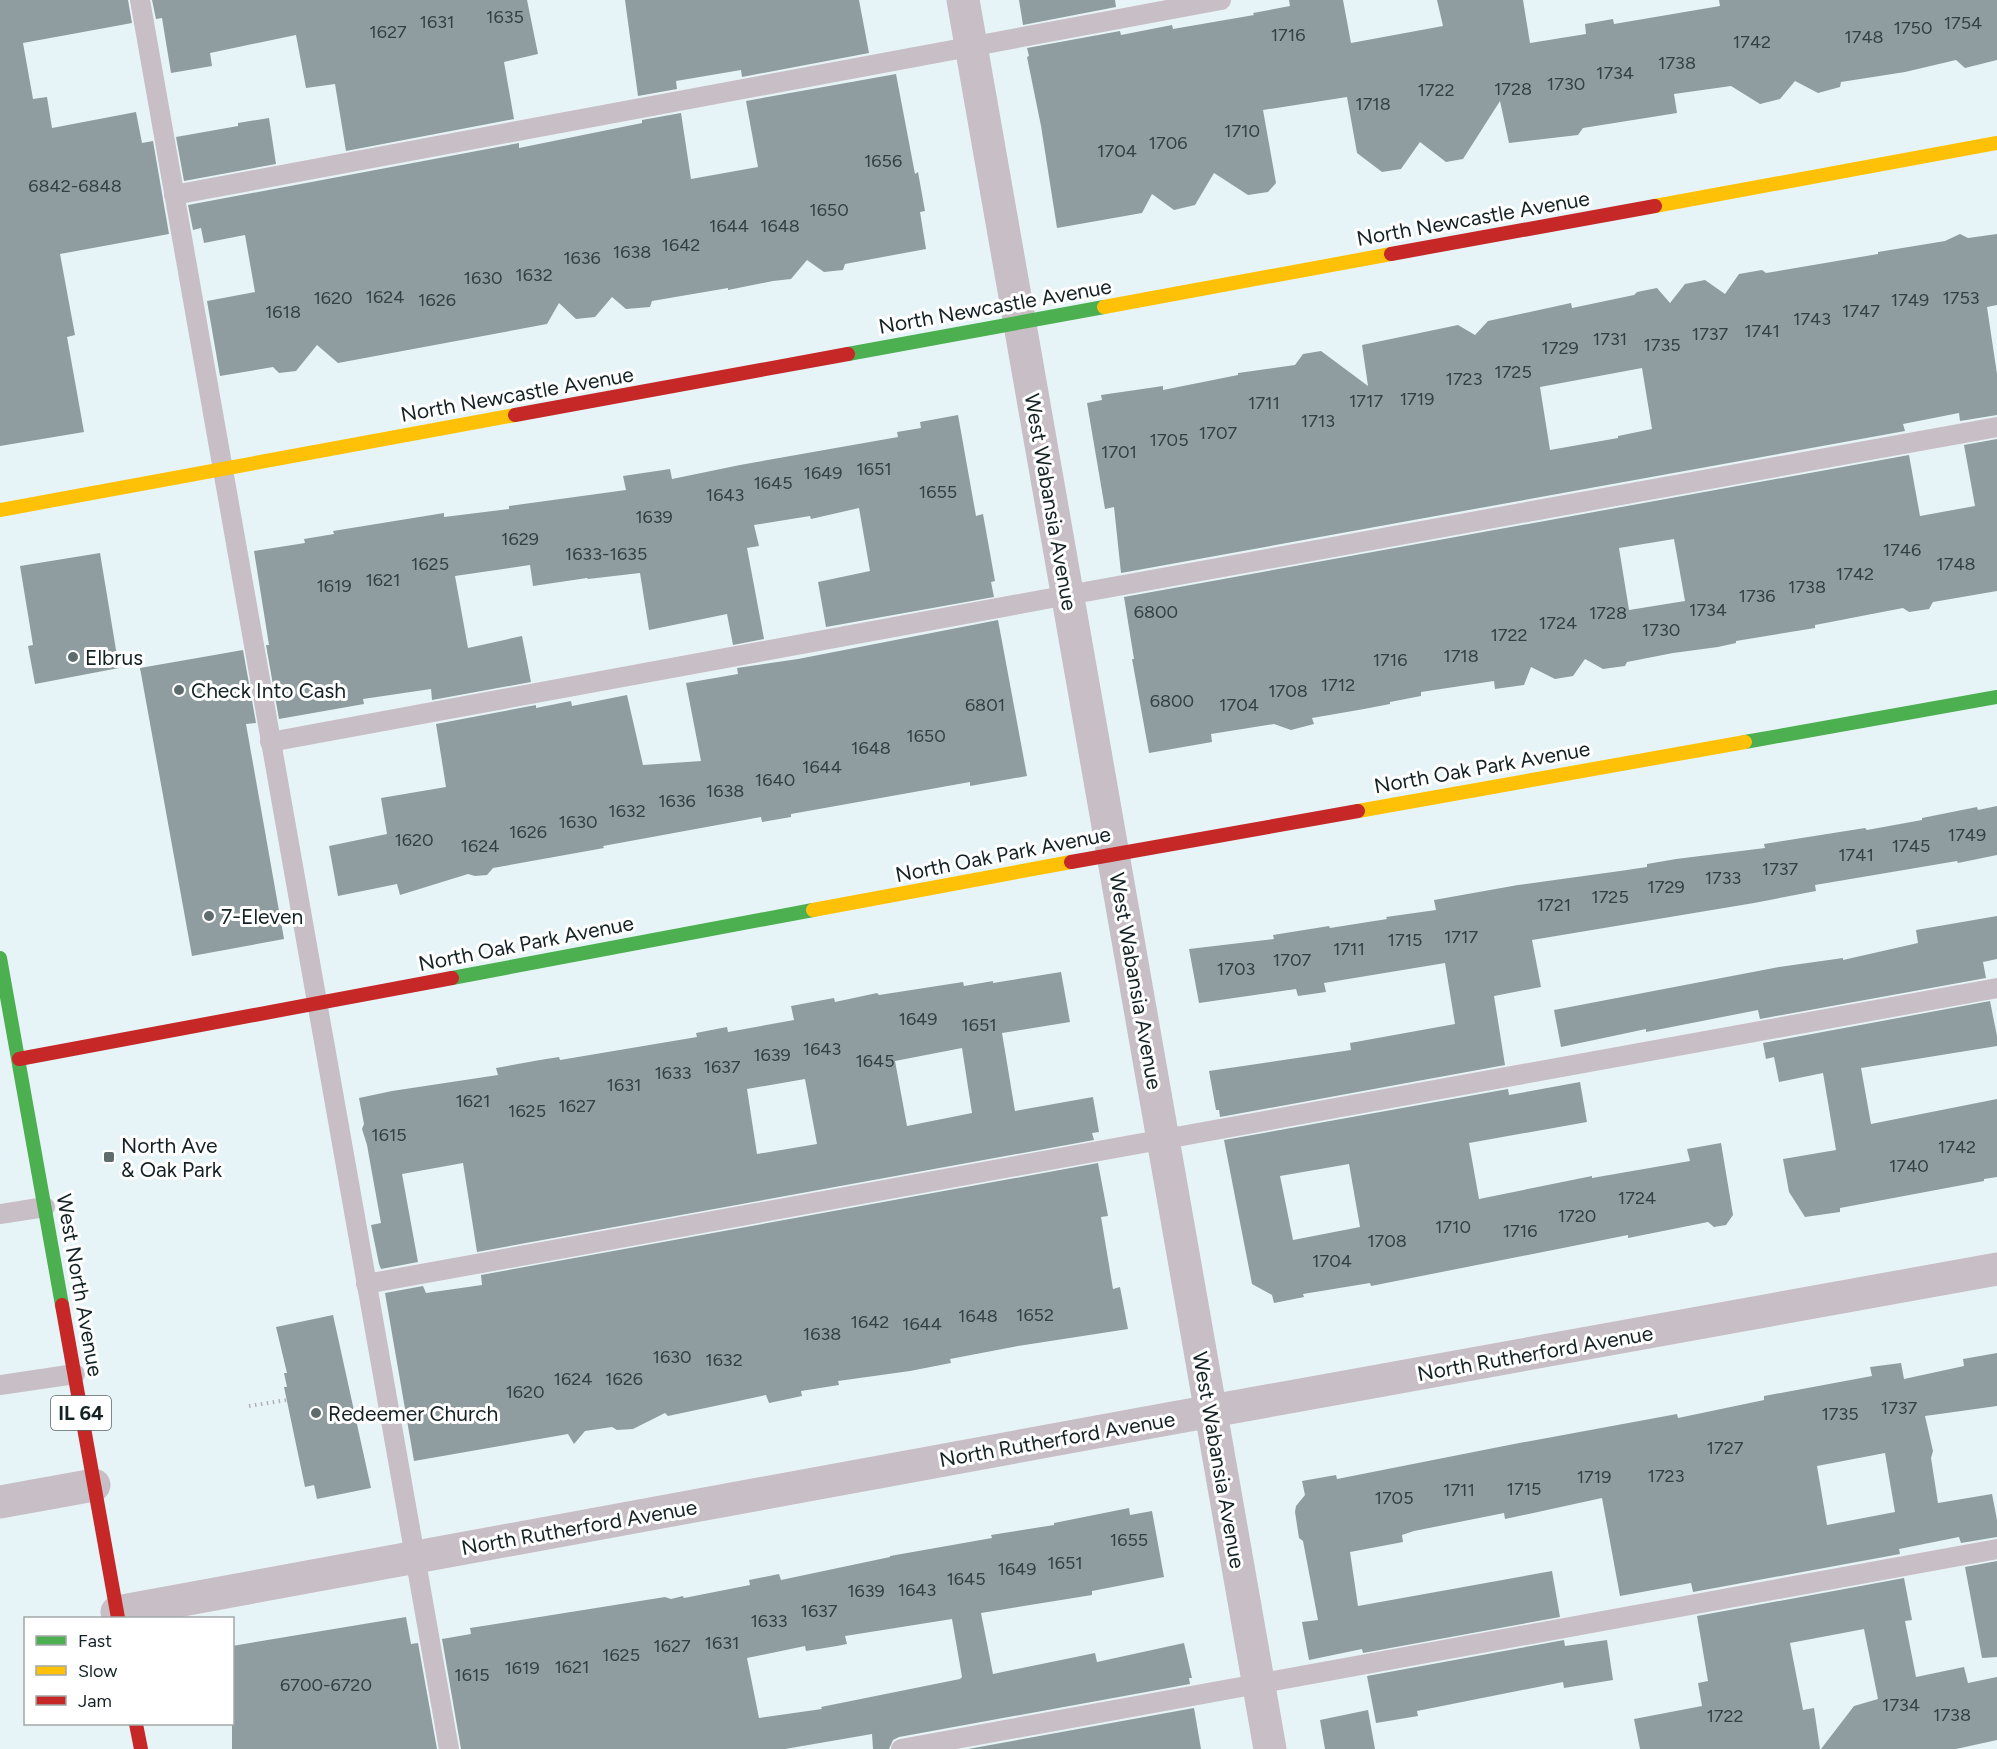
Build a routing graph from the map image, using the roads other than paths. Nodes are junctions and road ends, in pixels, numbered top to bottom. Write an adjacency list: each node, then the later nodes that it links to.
1 (140, 0): 6 (lane)
2 (963, 0): 4 (street, West Wabansia Avenue)
3 (1221, 0): 4 (lane)
4 (971, 46): 6 (lane); 7 (street, West Wabansia Avenue)
5 (1997, 143): 7 (street, North Newcastle Avenue)
6 (174, 195): 9 (lane)
7 (1020, 322): 9 (street, North Newcastle Avenue); 11 (street, West Wabansia Avenue)
8 (1997, 427): 11 (lane)
9 (222, 469): 10 (street, North Newcastle Avenue); 13 (lane)
10 (0, 510)
11 (1068, 595): 13 (lane); 14 (street, West Wabansia Avenue)
12 (1997, 697): 14 (street, North Oak Park Avenue)
13 (270, 741): 17 (lane)
14 (1114, 854): 17 (street, North Oak Park Avenue); 19 (street, West Wabansia Avenue)
15 (0, 958): 18 (street, West North Avenue / IL 64)
16 (1997, 988): 19 (lane)
17 (316, 1004): 18 (street, North Oak Park Avenue); 23 (lane)
18 (19, 1059): 20 (street, West North Avenue / IL 64)
19 (1163, 1138): 23 (lane); 26 (street, West Wabansia Avenue)
20 (45, 1207): 21 (lane); 24 (street, West North Avenue / IL 64)
21 (0, 1214)
22 (1997, 1269): 26 (street, North Rutherford Avenue)
23 (366, 1284): 30 (lane)
24 (75, 1374): 25 (lane); 27 (street, West North Avenue / IL 64)
25 (0, 1385)
26 (1210, 1411): 30 (street, North Rutherford Avenue); 32 (street, West Wabansia Avenue)
27 (94, 1485): 28 (street); 31 (street, West North Avenue / IL 64)
28 (0, 1502)
29 (1997, 1549): 32 (lane)
30 (415, 1557): 31 (street, North Rutherford Avenue); 35 (lane)
31 (117, 1615)
32 (1258, 1684): 36 (lane); 37 (street, West Wabansia Avenue)
33 (136, 1725): 34 (street)
34 (141, 1749)
35 (449, 1749)
36 (901, 1749)
37 (1270, 1749)

